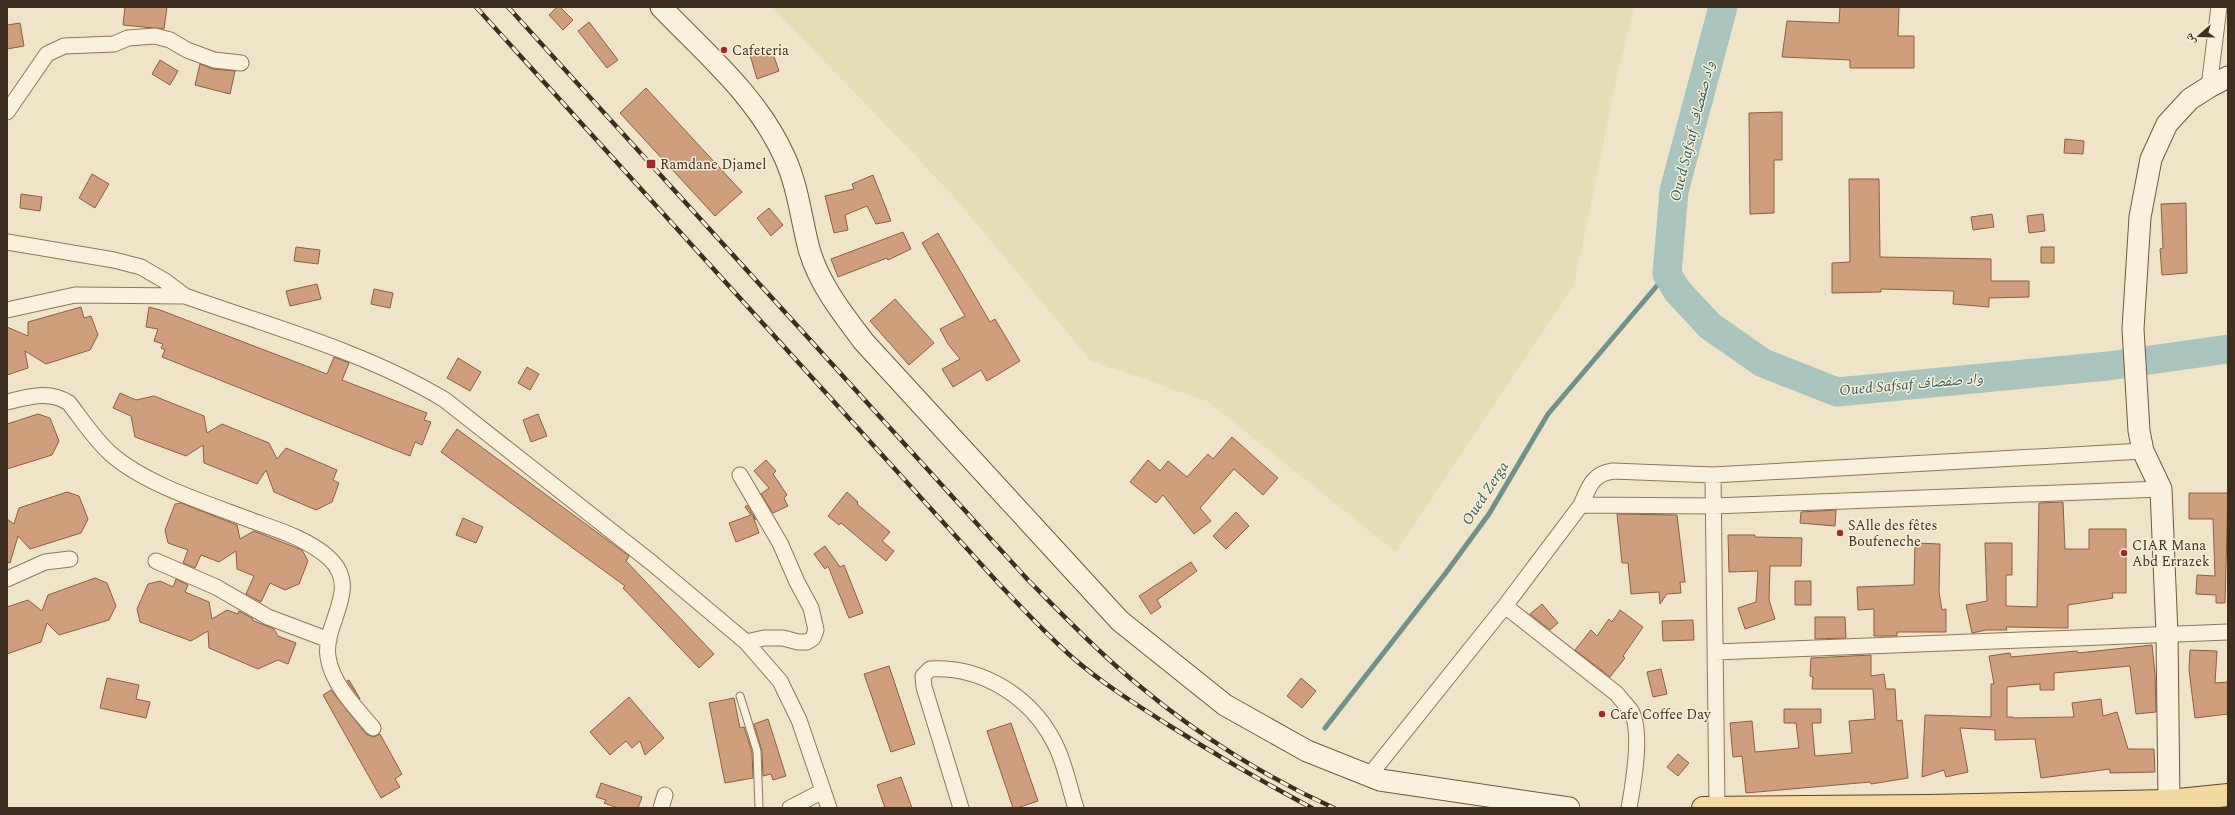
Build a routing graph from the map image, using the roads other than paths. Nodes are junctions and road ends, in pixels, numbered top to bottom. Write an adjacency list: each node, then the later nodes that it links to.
1 (661, 7): 28 (main road)
2 (2219, 7): 5 (street)
3 (241, 63): 6 (street)
4 (2228, 77): 5 (main road)
5 (2209, 87): 11 (main road)
6 (7, 112)
7 (7, 242): 8 (street)
8 (185, 296): 9 (street); 24 (street)
9 (7, 310)
10 (7, 402): 23 (street)
11 (2141, 441): 13 (street); 14 (main road)
12 (740, 475): 24 (street)
13 (1713, 476): 15 (street); 16 (street)
14 (2161, 489): 16 (street); 22 (main road)
15 (1581, 505): 16 (street); 20 (street)
16 (1713, 506): 25 (street)
17 (70, 559): 19 (street)
18 (156, 561): 23 (street)
19 (7, 579)
20 (1505, 606): 28 (street); 38 (street)
21 (2228, 632): 22 (street)
22 (2167, 634): 25 (street); 31 (main road)
23 (329, 640): 27 (street)
24 (746, 642): 29 (street)
25 (1715, 652): 39 (street)
26 (740, 696): 32 (lane)
27 (373, 728)
28 (1369, 776): 37 (main road)
29 (823, 791): 33 (street); 34 (street)
30 (2228, 795): 31 (main road)
31 (2169, 801): 39 (main road)
32 (760, 808)
33 (790, 808)
34 (829, 808)
35 (961, 808): 36 (street)
36 (1076, 808)
37 (1569, 808)
38 (1629, 808)
39 (1710, 808)

